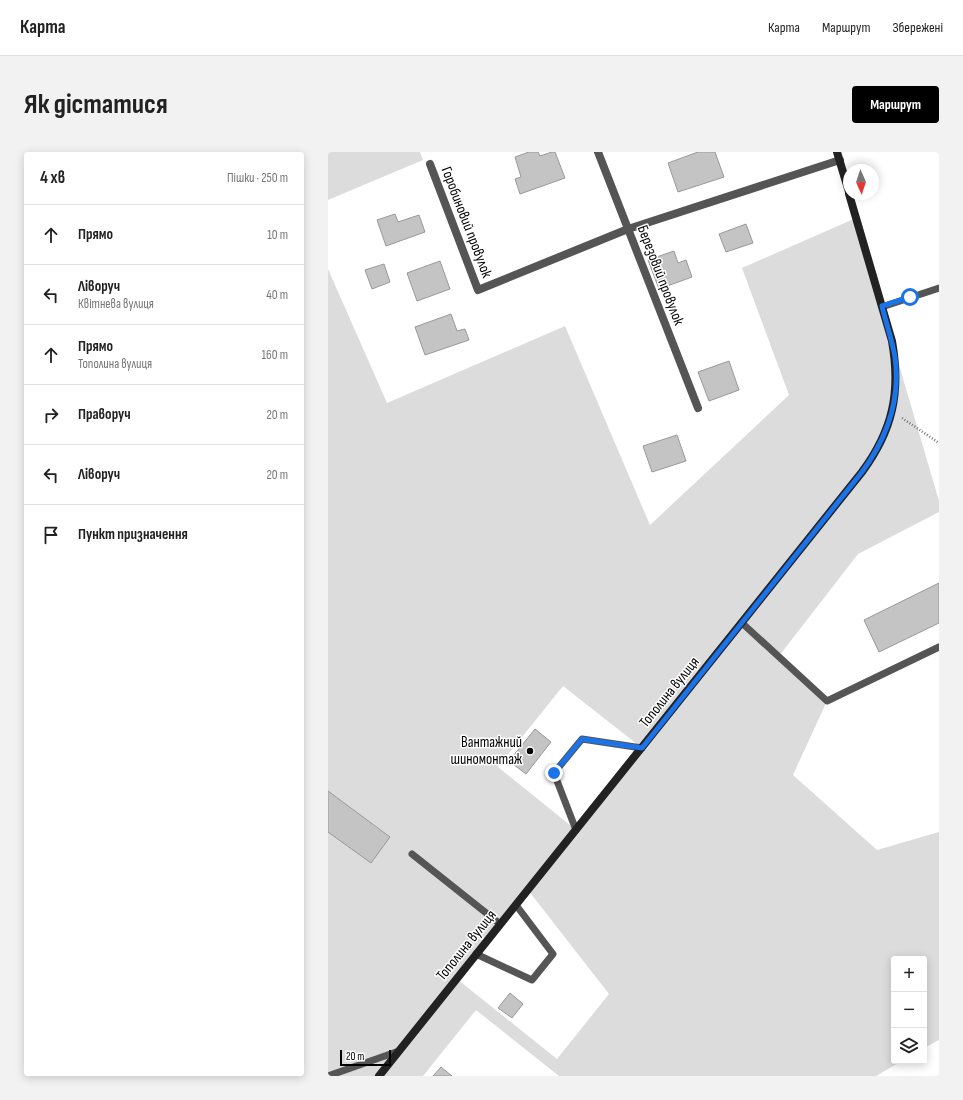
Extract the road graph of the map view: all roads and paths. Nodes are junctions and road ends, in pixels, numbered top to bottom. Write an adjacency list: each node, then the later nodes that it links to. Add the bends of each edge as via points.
1 (598, 152): 6 (street, Березовий провулок)
2 (838, 156): 4 (main road, Тополина вулиця); 6 (street)
3 (430, 164): 6 (street, Горобиновий провулок, via 478,290)
4 (843, 173)
5 (851, 200): 8 (main road, Тополина вулиця)
6 (628, 229): 9 (street, Березовий провулок)
7 (939, 288): 8 (lane)
8 (882, 306): 10 (main road, Тополина вулиця, via 895,358 895,394)
9 (698, 408)
10 (892, 411): 11 (path); 12 (main road, Тополина вулиця, via 881,443 872,458)
11 (939, 443)
12 (742, 623): 13 (lane, via 827,701); 14 (main road, Тополина вулиця)
13 (939, 647)
14 (642, 748): 15 (main road, Тополина вулиця); 15 (lane, via 582,739 554,773)
15 (576, 830): 17 (main road, Тополина вулиця)
16 (412, 854): 18 (lane)
17 (516, 905): 18 (main road, Тополина вулиця); 19 (lane, via 553,954 532,980)
18 (500, 924): 19 (main road, Тополина вулиця)
19 (476, 954): 20 (main road, Тополина вулиця)
20 (400, 1051): 21 (lane); 22 (main road, Тополина вулиця)
21 (328, 1076)
22 (379, 1076)

